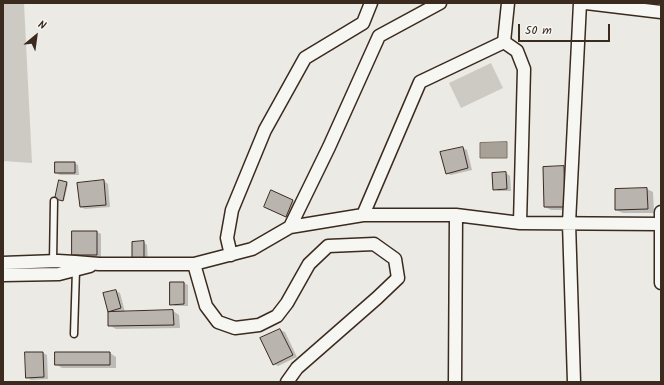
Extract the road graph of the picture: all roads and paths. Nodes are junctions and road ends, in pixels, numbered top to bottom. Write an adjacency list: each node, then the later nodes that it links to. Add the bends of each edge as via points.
1 (371, 3): 7 (street)
2 (440, 3): 8 (street)
3 (508, 3): 9 (street)
4 (580, 3): 15 (street)
5 (586, 3): 6 (street)
6 (661, 12)
7 (363, 23): 8 (street); 18 (street, via 305,58 265,130 232,210 227,238)
8 (379, 36): 17 (street)
9 (504, 42): 12 (street, via 420,82); 14 (street, via 517,51 524,69)
10 (54, 201): 19 (lane)
11 (661, 212): 16 (street)
12 (363, 215): 13 (street); 17 (street)
13 (456, 215): 14 (street); 28 (street)
14 (520, 222): 15 (street)
15 (569, 223): 16 (street); 29 (street)
16 (661, 224): 25 (street)
17 (290, 227): 18 (street, via 252,249)
18 (231, 255): 22 (street)
19 (53, 262): 20 (street); 21 (street)
20 (3, 263)
21 (99, 264): 22 (street); 23 (street)
22 (194, 264): 27 (street, via 206,306 218,322 235,328 259,325 278,316 309,264 328,246 374,244 395,260 398,278 297,368)
23 (76, 270): 24 (street, via 59,274); 26 (lane)
24 (3, 275)
25 (661, 283)
26 (74, 334)
27 (286, 382)
28 (455, 382)
29 (574, 382)

